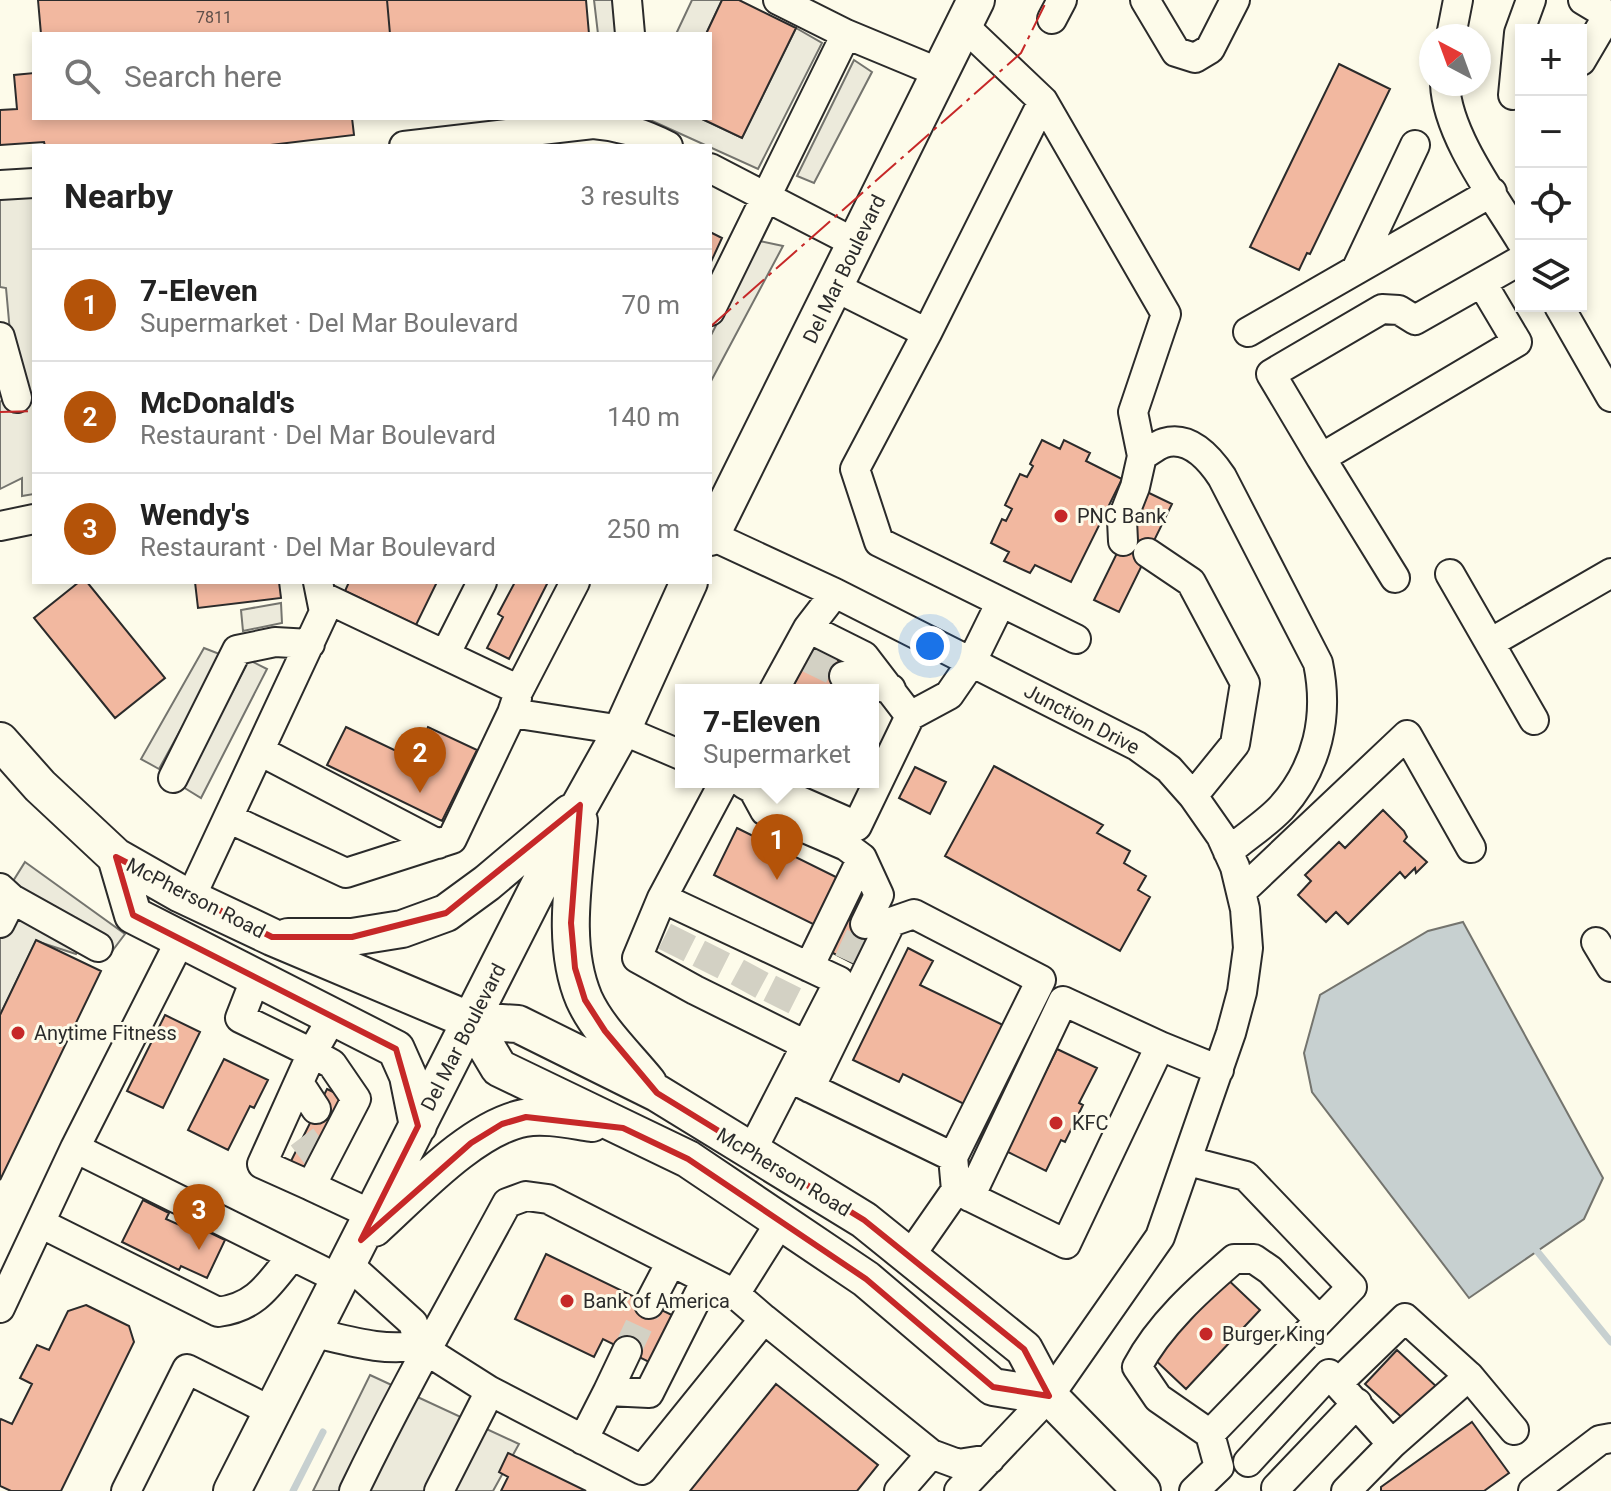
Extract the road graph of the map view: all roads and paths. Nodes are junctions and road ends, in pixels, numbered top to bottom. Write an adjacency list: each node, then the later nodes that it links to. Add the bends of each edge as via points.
1 (627, 0): 11 (street)
2 (778, 0): 12 (street)
3 (1145, 0): 4 (street, via 1176,52 1195,58 1210,49)
4 (1235, 0)
5 (1458, 0): 9 (street)
6 (1531, 0): 10 (street)
7 (1583, 0): 13 (street, via 1608,15)
8 (970, 13): 14 (main road, Del Mar Boulevard); 18 (street)
9 (1453, 24)
10 (1522, 24)
11 (630, 32)
12 (846, 34): 14 (street); 29 (street)
13 (1587, 51)
14 (940, 73): 31 (main road, Del Mar Boulevard)
15 (1515, 74): 16 (street)
16 (1515, 94)
17 (1447, 96): 28 (street, via 1466,147)
18 (1043, 101): 39 (street); 43 (street, via 1166,314 1133,412)
19 (628, 123): 20 (street, via 593,124); 23 (street)
20 (568, 136): 21 (street)
21 (504, 140): 22 (street)
22 (443, 143)
23 (665, 144)
24 (1415, 145): 33 (street)
25 (712, 169): 29 (street)
26 (32, 183): 27 (street)
27 (0, 185)
28 (1492, 192): 30 (street); 33 (street)
29 (766, 197): 31 (street); 36 (street)
30 (1520, 240)
31 (857, 244): 35 (main road, Del Mar Boulevard)
32 (1515, 264): 34 (street)
33 (1356, 270): 38 (street)
34 (1482, 283): 44 (street, via 1517,342); 44 (street, via 1415,320 1399,310 1382,309 1271,374)
35 (835, 287): 39 (street); 47 (main road, Del Mar Boulevard)
36 (712, 307)
37 (1562, 312): 41 (street)
38 (1248, 332)
39 (927, 333): 57 (street, via 855,469 879,542)
40 (0, 337): 42 (street)
41 (1611, 397)
42 (17, 399)
43 (1142, 456): 82 (street, via 1122,520 1136,547 1191,582 1245,683 1235,744); 87 (street, via 1166,442 1188,444 1209,459 1318,663 1322,725 1311,766 1280,808)
44 (1321, 458): 51 (street)
45 (32, 519): 46 (street)
46 (1, 523)
47 (712, 532)
48 (712, 537): 56 (street, Junction Drive)
49 (1611, 573): 59 (street)
50 (1450, 574): 59 (street)
51 (1395, 578)
52 (481, 584): 62 (street)
53 (574, 584): 69 (street)
54 (688, 584): 72 (main road, Del Mar Boulevard)
55 (320, 589): 60 (street, via 324,612); 62 (street)
56 (835, 593): 61 (street); 63 (street, Junction Drive)
57 (1001, 602): 58 (street); 63 (street)
58 (1076, 639)
59 (1490, 643): 71 (street)
60 (310, 644): 74 (street); 77 (street, via 275,642 237,650)
61 (803, 646): 65 (street); 68 (street, via 864,656)
62 (445, 655): 69 (street)
63 (971, 663): 70 (street, via 949,695); 82 (street, Junction Drive, via 1137,746 1169,769)
64 (844, 676): 66 (street)
65 (778, 684)
66 (865, 684)
67 (879, 687): 68 (street)
68 (891, 689): 70 (street)
69 (516, 702): 72 (street); 85 (street, via 452,839)
70 (910, 716): 76 (street)
71 (1534, 720)
72 (622, 730): 75 (street); 83 (main road, Del Mar Boulevard)
73 (1, 745): 88 (main road, McPherson Road)
74 (260, 751): 84 (street); 85 (street)
75 (675, 752)
76 (879, 763)
77 (173, 778)
78 (721, 788): 91 (street)
79 (748, 788): 89 (street, via 765,811)
80 (756, 788): 81 (street, via 784,794 857,826)
81 (870, 788)
82 (1193, 796): 87 (street, Junction Drive)
83 (580, 805): 95 (main road, via 446,913 402,929 352,937); 103 (main road, Del Mar Boulevard); 110 (main road, via 571,923 575,968 585,1000 605,1031)
84 (228, 818): 85 (street, via 346,873); 92 (street)
85 (438, 844)
86 (1471, 848): 90 (street, via 1407,735)
87 (1228, 852): 90 (street, Junction Drive)
88 (116, 857): 92 (main road, McPherson Road); 96 (main road, via 133,915)
89 (862, 858): 94 (street, via 879,895); 100 (street)
90 (1241, 892): 107 (street, Junction Drive, via 1248,948 1242,992)
91 (662, 898): 100 (street, via 688,920); 104 (street, via 637,958 666,964 771,1016)
92 (190, 899): 95 (main road, McPherson Road)
93 (4, 903): 98 (street)
94 (865, 924)
95 (272, 937): 103 (main road, McPherson Road)
96 (181, 939): 101 (main road); 115 (street)
97 (1596, 942): 99 (street)
98 (98, 947)
99 (1611, 967)
100 (799, 970): 104 (street, via 844,971)
101 (256, 977): 102 (main road); 106 (street, via 240,1018)
102 (333, 1016): 106 (street); 113 (main road, via 396,1049 408,1076)
103 (471, 1021): 110 (main road, McPherson Road, via 518,1024); 113 (main road, Del Mar Boulevard); 114 (main road, McPherson Road, via 499,1068)
104 (806, 1045): 109 (street)
105 (1160, 1046): 107 (street); 120 (street, via 1063,1001); 120 (street, via 1066,1244)
106 (312, 1053): 108 (street); 112 (street, via 332,1064 356,1099)
107 (1219, 1070): 119 (street, Junction Drive)
108 (299, 1083): 111 (street); 112 (street)
109 (799, 1083): 116 (street); 117 (street); 117 (street, via 891,922 914,914 1041,980)
110 (657, 1093): 116 (main road, McPherson Road)
111 (285, 1114): 118 (street); 118 (street, via 262,1164)
112 (328, 1125): 118 (street)
113 (418, 1126): 123 (main road, Del Mar Boulevard)
114 (623, 1128): 121 (main road, McPherson Road, via 688,1159); 123 (main road, via 559,1118 526,1117 502,1124 471,1143)
115 (75, 1148): 122 (street); 124 (street)
116 (751, 1152): 125 (main road, McPherson Road, via 864,1220)
117 (953, 1157): 120 (street)
118 (313, 1161): 123 (street)
119 (1188, 1161): 132 (street, via 1246,1176 1352,1287); 140 (street, Junction Drive, via 1160,1237)
120 (963, 1194): 125 (street)
121 (781, 1221): 128 (street); 140 (main road, McPherson Road, via 866,1279 993,1387)
122 (40, 1223): 124 (street, via 218,1312 237,1310 257,1298); 130 (street)
123 (356, 1250): 124 (street); 133 (main road, Del Mar Boulevard); 134 (street, via 413,1323)
124 (292, 1256)
125 (910, 1256): 140 (main road, McPherson Road, via 1024,1349)
126 (671, 1262): 127 (street); 129 (street); 134 (street, via 548,1199 526,1196 507,1203)
127 (706, 1280): 128 (street); 138 (street, via 649,1393)
128 (735, 1294): 131 (street)
129 (649, 1304)
130 (0, 1308)
131 (764, 1319): 147 (street); 151 (street)
132 (1319, 1320): 143 (street); 143 (street, via 1254,1259 1234,1259 1201,1288 1148,1346 1137,1367 1158,1398)
133 (315, 1333): 134 (street, via 389,1348); 141 (main road, Del Mar Boulevard)
134 (424, 1348): 137 (street); 155 (street)
135 (627, 1351): 138 (street)
136 (1469, 1376): 139 (street, via 1405,1318); 142 (street); 146 (street)
137 (490, 1391): 145 (street); 156 (street)
138 (608, 1391): 145 (street)
139 (1348, 1393): 146 (street); 148 (street, via 1329,1374); 152 (street)
140 (1049, 1396): 150 (street, Junction Drive); 159 (main road, McPherson Road)
141 (273, 1412): 153 (street, via 187,1369); 154 (main road, Del Mar Boulevard)
142 (1514, 1430)
143 (1210, 1434): 149 (street)
144 (1611, 1438): 162 (street, via 1600,1440)
145 (583, 1440): 151 (street)
146 (1392, 1444): 161 (street)
147 (931, 1454): 150 (street); 157 (street)
148 (1248, 1462): 149 (street); 152 (street)
149 (1219, 1467): 160 (street)
150 (987, 1473): 158 (street, Junction Drive)
151 (641, 1481)
152 (1277, 1490)
153 (126, 1491)
154 (232, 1491)
155 (354, 1491)
156 (439, 1491)
157 (899, 1491)
158 (959, 1491)
159 (1142, 1491)
160 (1194, 1491)
161 (1346, 1491)
162 (1533, 1491)

